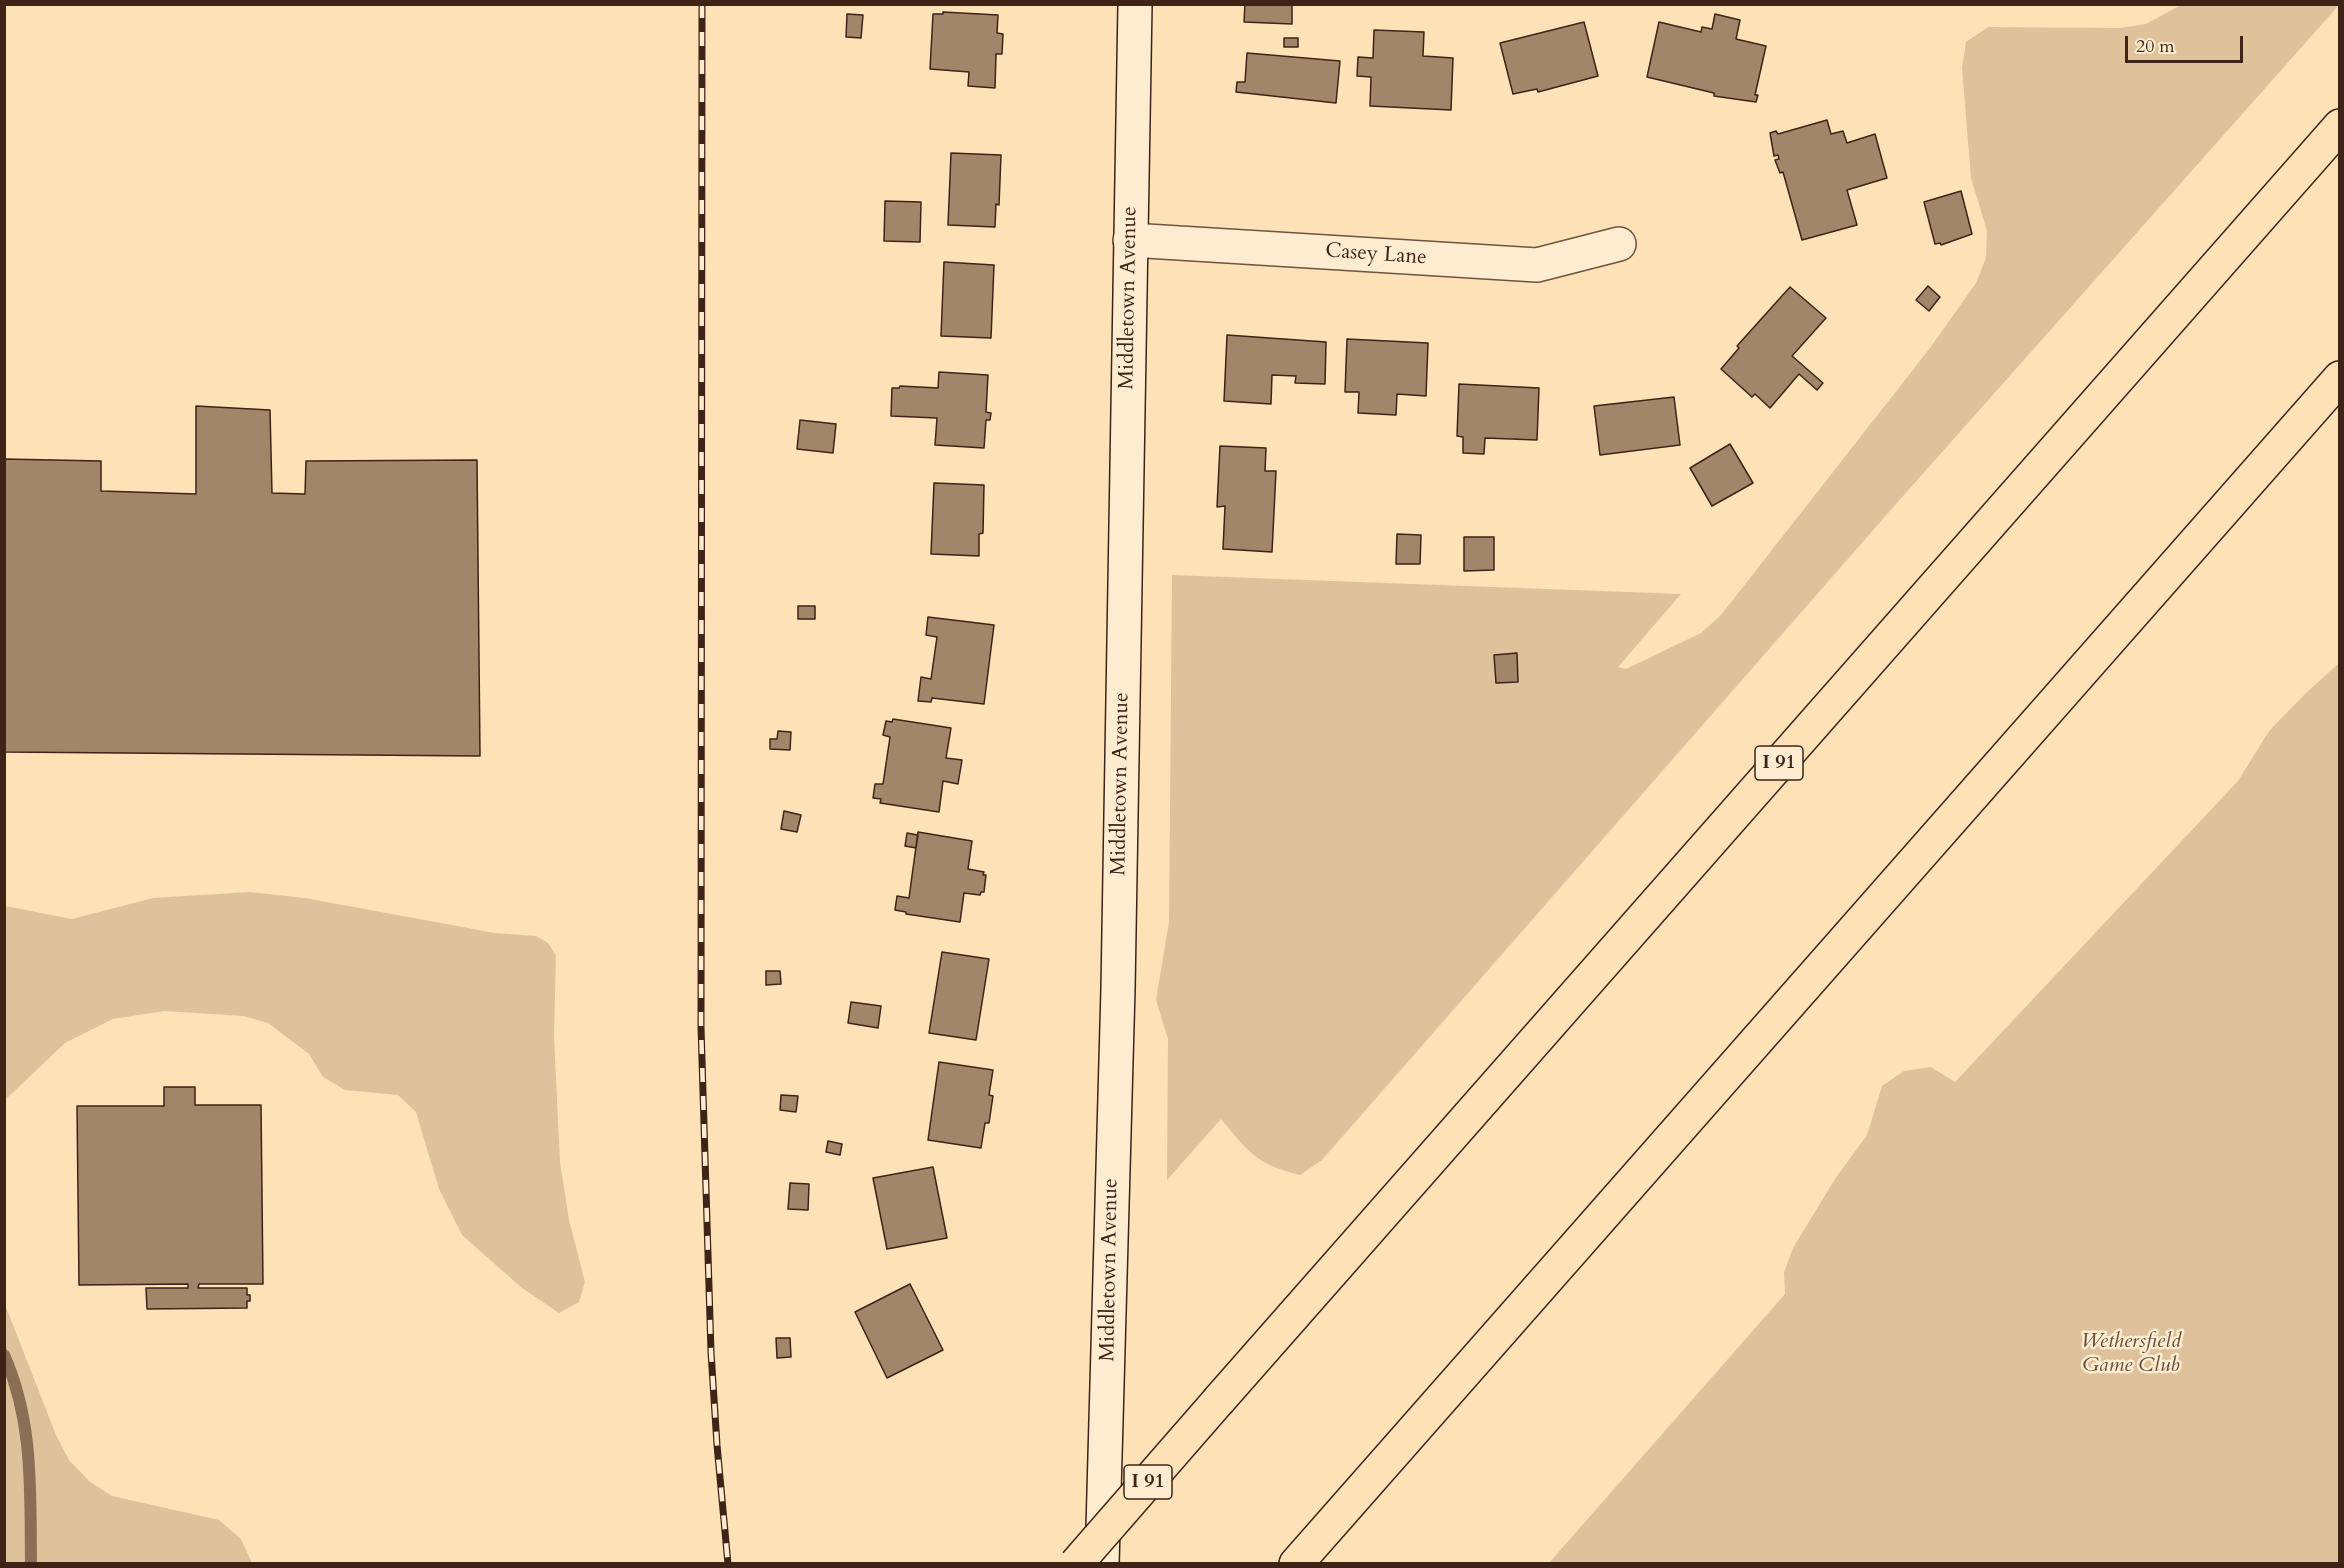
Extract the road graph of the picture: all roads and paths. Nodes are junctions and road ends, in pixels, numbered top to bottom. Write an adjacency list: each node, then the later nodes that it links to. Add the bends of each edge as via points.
1 (1135, 4): 3 (street, Middletown Avenue)
2 (2340, 126): 6 (highway, I 91, bridge)
3 (1130, 240): 4 (street, Casey Lane, via 1537,266); 7 (street, Middletown Avenue, via 1118,988)
4 (1619, 244)
5 (2340, 378): 8 (highway)
6 (1076, 1563)
7 (1102, 1563)
8 (1296, 1563)

